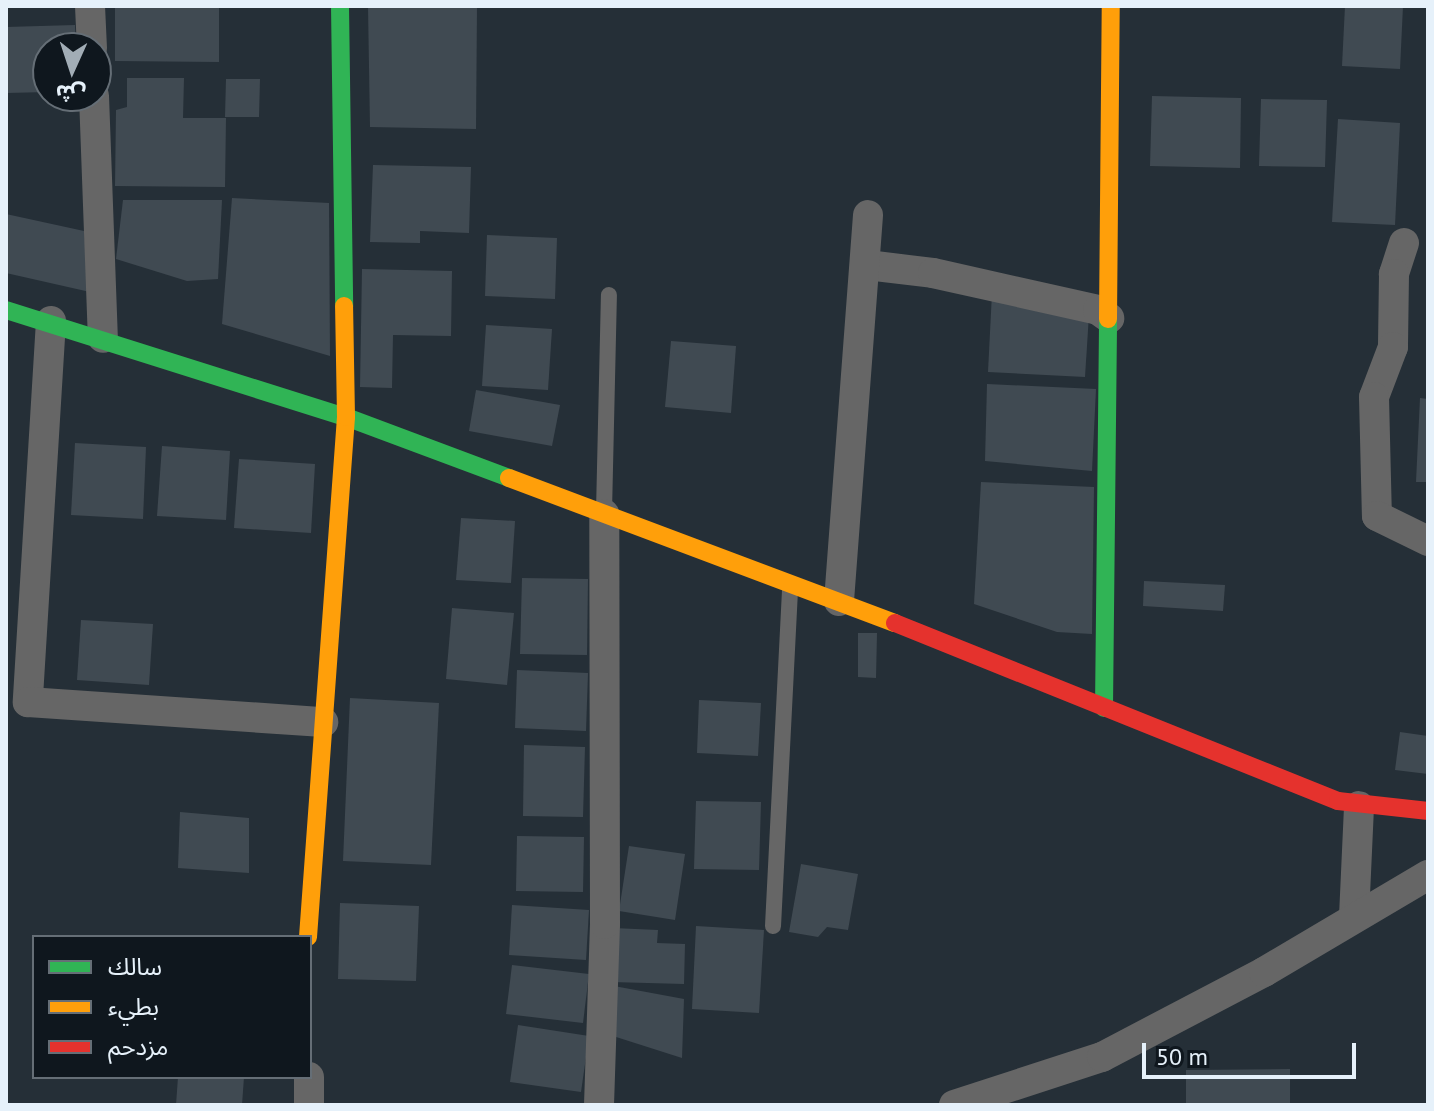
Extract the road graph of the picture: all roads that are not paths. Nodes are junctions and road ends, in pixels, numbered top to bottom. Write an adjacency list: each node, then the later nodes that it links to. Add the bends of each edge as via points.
1 (90, 6): 4 (street)
2 (340, 6): 14 (street)
3 (1111, 6): 11 (street)
4 (91, 32)
5 (95, 112): 13 (street)
6 (868, 215): 8 (street)
7 (1404, 243): 16 (street, via 1394,274 1393,347 1374,397 1377,516)
8 (867, 265): 11 (street, via 933,273 1098,310); 18 (street)
9 (609, 295): 15 (lane)
10 (6, 310): 12 (street)
11 (1109, 318): 19 (street)
12 (51, 321): 13 (street); 20 (street, via 28,702)
13 (103, 338): 14 (street)
14 (346, 417): 15 (street); 20 (street)
15 (604, 514): 17 (street); 29 (street, via 605,924)
16 (1428, 541)
17 (791, 583): 18 (street); 25 (lane)
18 (839, 601): 19 (street)
19 (1104, 708): 21 (street)
20 (323, 722): 26 (street)
21 (1359, 806): 22 (street); 24 (street)
22 (1428, 811)
23 (1428, 875): 24 (street)
24 (1354, 917): 30 (street, via 1264,972 1102,1057)
25 (773, 926)
26 (308, 935)
27 (309, 1079): 28 (street)
28 (309, 1105)
29 (599, 1105)
30 (954, 1105)

